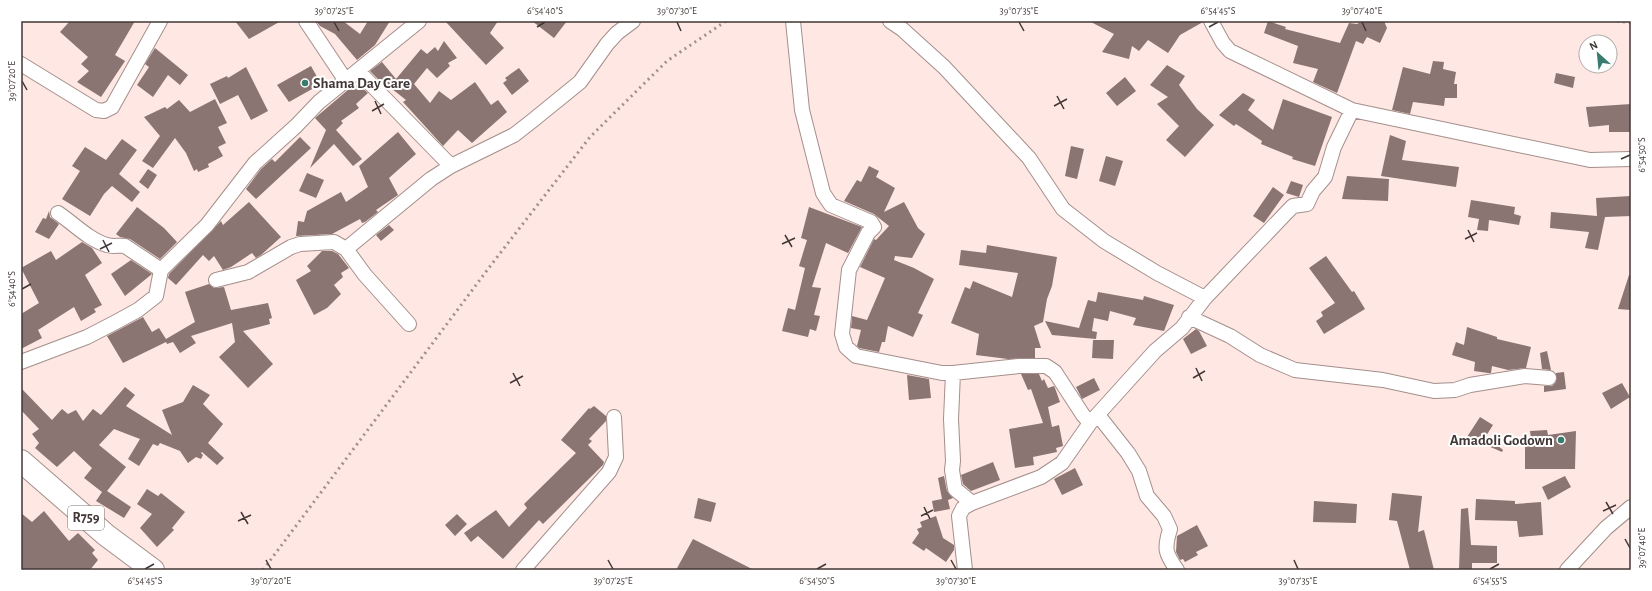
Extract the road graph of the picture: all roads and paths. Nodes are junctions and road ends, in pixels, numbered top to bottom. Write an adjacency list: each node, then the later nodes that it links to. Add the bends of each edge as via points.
1 (160, 21): 8 (street, via 112,107 104,111 96,110)
2 (306, 21): 10 (street)
3 (419, 21): 9 (street)
4 (633, 21): 13 (street, via 606,44 580,82 514,135)
5 (793, 21): 22 (street, via 802,110 823,193 831,205 871,222 874,227 868,233 849,270 842,334 846,347 856,356)
6 (890, 21): 18 (street, via 944,67 1029,158 1063,209 1104,241)
7 (1211, 21): 11 (street, via 1230,51)
8 (21, 64)
9 (358, 71): 10 (street); 13 (street)
10 (346, 81): 16 (street, via 319,102 255,163 206,225)
11 (1352, 110): 12 (street, via 1590,160); 18 (street, via 1334,147 1325,177 1313,191 1307,204 1293,206)
12 (1631, 159)
13 (451, 166): 15 (street, via 431,179)
14 (58, 213): 16 (street, via 107,246 125,246)
15 (346, 248): 17 (street, via 329,242 300,244 248,272); 20 (street, via 365,275)
16 (161, 270): 21 (street, via 156,296 138,310 86,337)
17 (216, 280)
18 (1205, 298): 19 (street)
19 (1189, 317): 23 (street, via 1295,370 1383,380 1434,391 1455,390 1525,376); 25 (street, via 1182,328 1155,351)
20 (409, 324)
21 (21, 362)
22 (953, 374): 25 (street, via 998,367 1046,366 1055,372 1075,403); 27 (street, via 950,419 954,490)
23 (1549, 378)
24 (614, 417): 30 (street, via 616,457 609,472)
25 (1094, 419): 27 (street, via 1062,463 1041,477); 32 (street, via 1128,453 1139,471 1148,496 1164,516 1170,529 1166,554)
26 (21, 461): 29 (main road, R759, via 106,535)
27 (972, 502): 31 (street, via 963,508 959,516)
28 (1631, 507): 33 (street, via 1606,528)
29 (154, 570)
30 (523, 570)
31 (965, 570)
32 (1177, 570)
33 (1567, 570)

